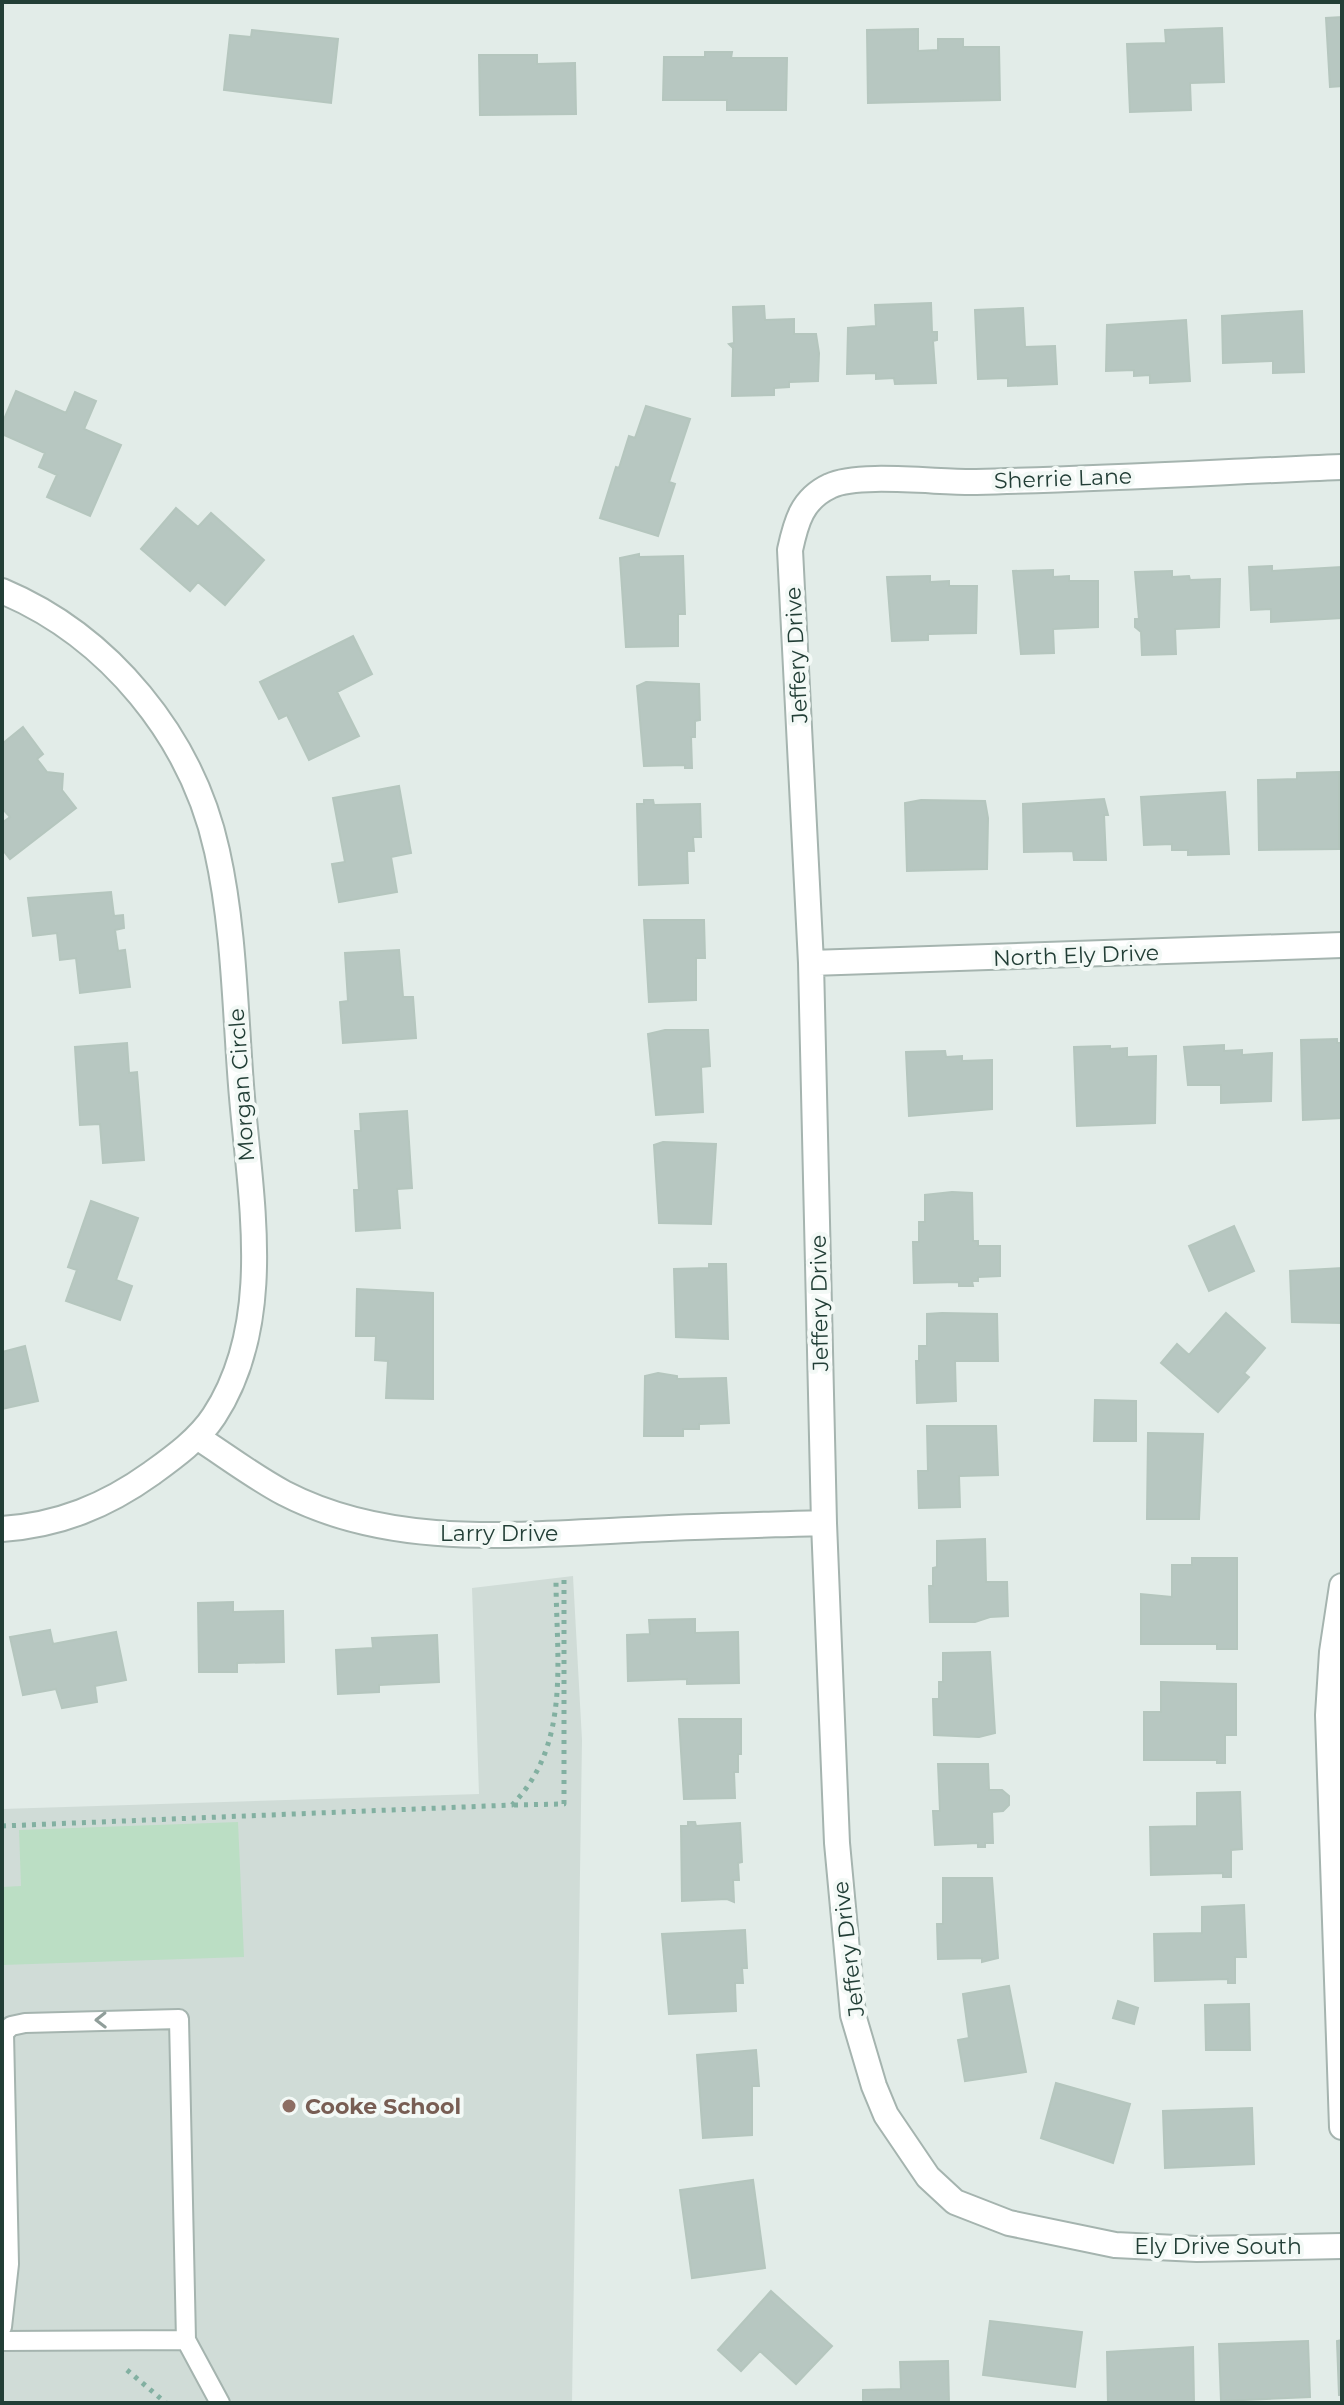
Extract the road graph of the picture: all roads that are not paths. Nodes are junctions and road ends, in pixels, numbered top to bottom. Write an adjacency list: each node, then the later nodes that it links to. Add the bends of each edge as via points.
1 (1342, 467): 2 (street, Sherrie Lane, via 973,482 859,480 831,485)
2 (797, 516): 5 (street, Jeffery Drive, via 790,550)
3 (2, 591): 6 (street, Morgan Circle, via 88,640 122,672 184,764 217,850 227,907 254,1258 249,1322 232,1382)
4 (1342, 945): 5 (street, North Ely Drive)
5 (811, 963): 7 (street, Jeffery Drive)
6 (197, 1437): 7 (street, Larry Drive, via 284,1493 392,1529 510,1535); 8 (street, Morgan Circle, via 124,1493 84,1513 34,1527)
7 (824, 1523): 10 (street, Jeffery Drive, via 847,1966 853,2015)
8 (2, 1529)
9 (1342, 1586): 11 (street, via 1328,1715)
10 (874, 2086): 12 (street, Ely Drive South, via 886,2115 928,2177 955,2202 1009,2223 1115,2245)
11 (1342, 2127)
12 (1342, 2246)
13 (2, 2327): 14 (lane, one-way to 13, via 179,2019 25,2023 4,2033 9,2264)
14 (186, 2340): 15 (lane); 16 (lane)
15 (2, 2341)
16 (220, 2403)

